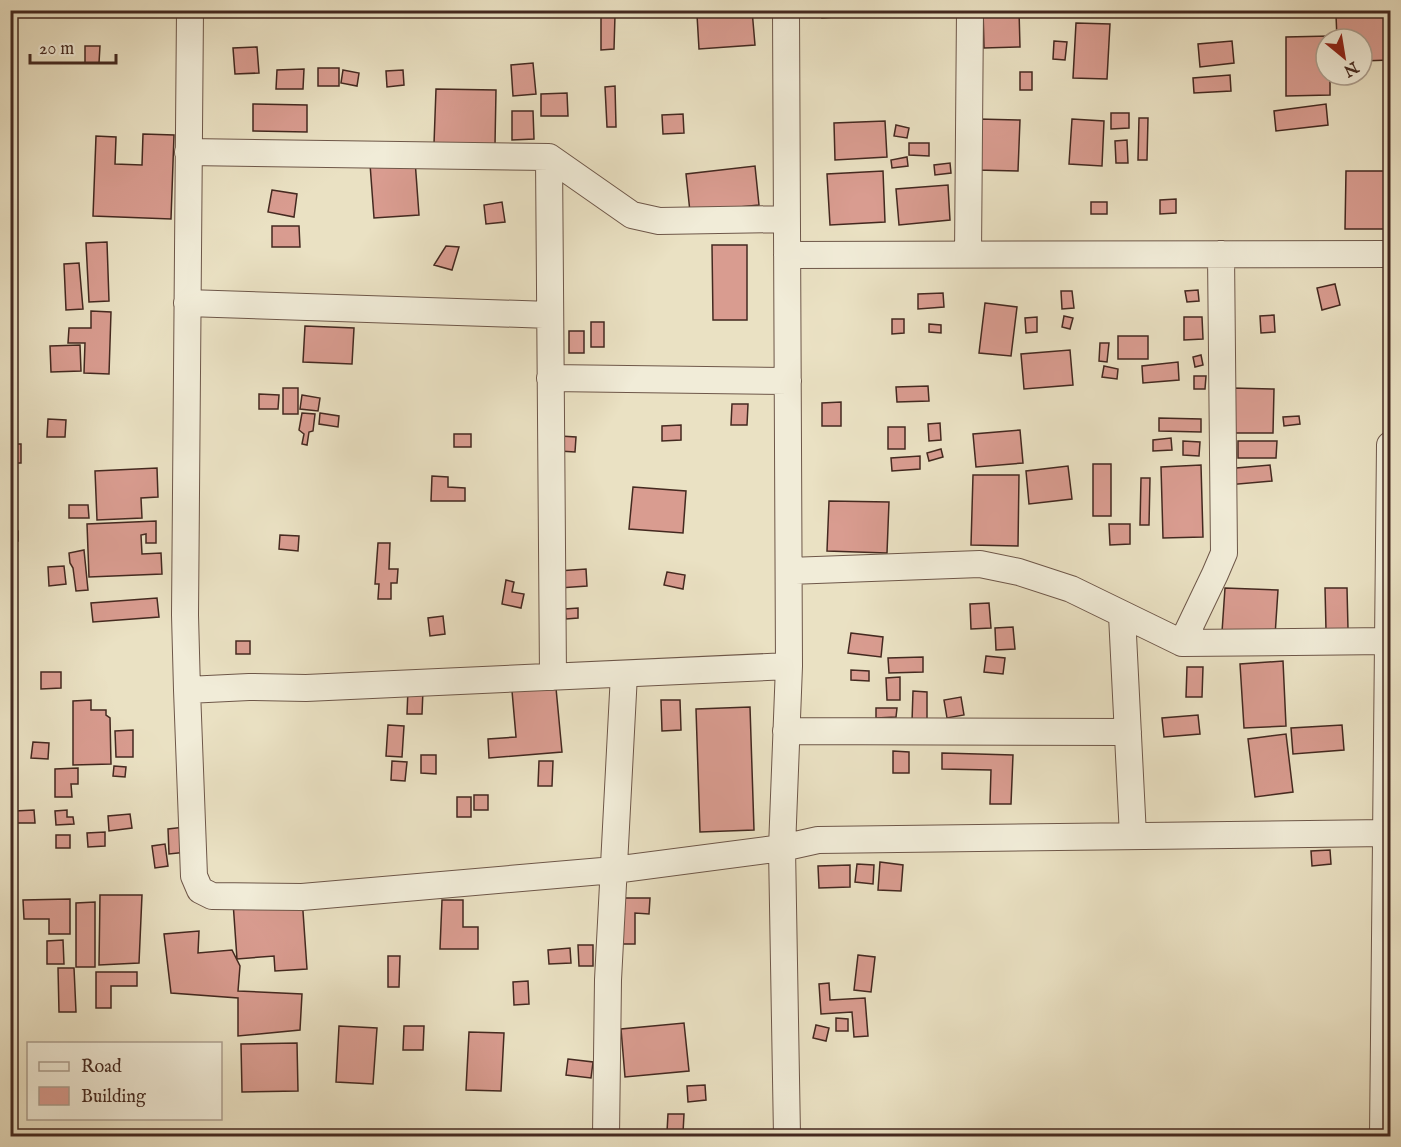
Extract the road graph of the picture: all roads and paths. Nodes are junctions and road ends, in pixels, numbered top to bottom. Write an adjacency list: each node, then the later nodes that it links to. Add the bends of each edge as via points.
1 (190, 10): 4 (street)
2 (786, 10): 6 (street)
3 (970, 10): 7 (street)
4 (188, 152): 5 (street); 11 (street)
5 (549, 157): 6 (street, via 632,215 659,221); 12 (street)
6 (787, 219): 10 (street)
7 (968, 254): 8 (street); 10 (street)
8 (1221, 254): 9 (street); 19 (street, via 1224,553)
9 (1390, 254)
10 (787, 255): 14 (street)
11 (187, 303): 12 (street); 23 (street)
12 (550, 315): 13 (street)
13 (550, 378): 14 (street); 22 (street)
14 (788, 381): 16 (street)
15 (1390, 446): 18 (street)
16 (789, 571): 17 (street, via 980,564 1071,589); 20 (street)
17 (1122, 615): 19 (street); 26 (street)
18 (1388, 641): 19 (street); 24 (street)
19 (1182, 643)
20 (789, 666): 21 (street); 25 (street)
21 (624, 674): 22 (street); 30 (street)
22 (553, 677): 23 (street)
23 (187, 690): 30 (street, via 194,876 200,890 212,896 302,897)
24 (1389, 721): 27 (street)
25 (786, 731): 26 (street); 29 (street)
26 (1128, 732): 28 (street)
27 (1386, 833): 28 (street); 31 (street)
28 (1133, 836): 29 (street, via 818,840)
29 (782, 848): 30 (street); 33 (street)
30 (614, 870): 32 (street)
31 (1388, 880): 34 (street)
32 (606, 1137)
33 (787, 1137)
34 (1383, 1137)

